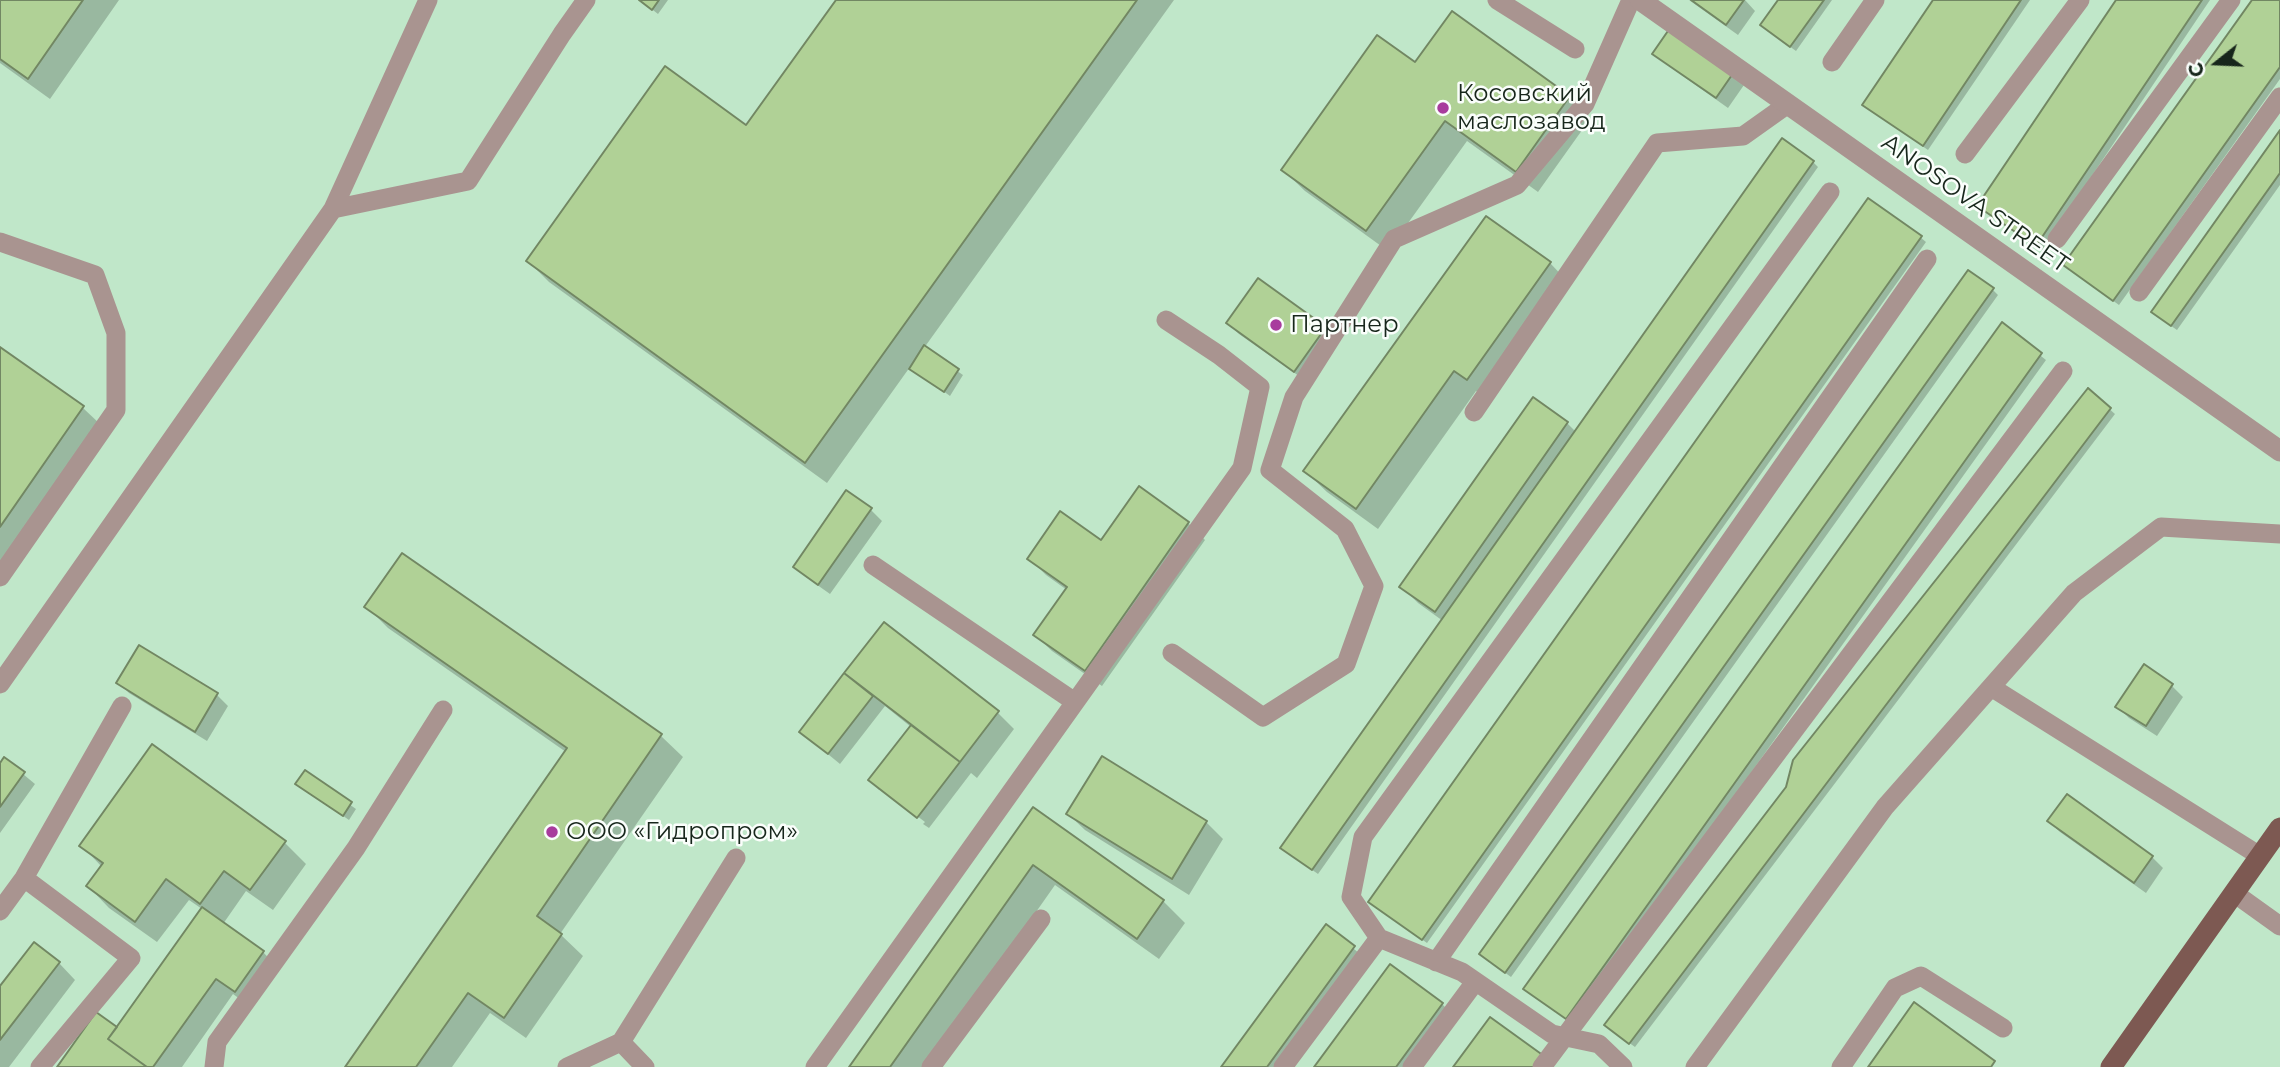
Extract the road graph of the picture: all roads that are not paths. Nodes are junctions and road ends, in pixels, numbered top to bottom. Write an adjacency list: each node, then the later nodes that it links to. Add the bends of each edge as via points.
1 (428, 0): 15 (lane)
2 (586, 0): 15 (lane, via 468,181)
3 (1497, 0): 9 (lane)
4 (1631, 0): 27 (lane, via 1585,104 1517,185 1394,239 1294,397 1270,470 1345,529 1374,586 1346,664 1263,717)
5 (1640, 0): 12 (street, ANOSOVA STREET)
6 (1875, 0): 10 (lane)
7 (2080, 0): 13 (lane)
8 (2231, 0): 16 (lane)
9 (1575, 49)
10 (1832, 62)
11 (2280, 97): 19 (lane)
12 (1788, 104): 22 (lane, via 1743,136 1657,143); 23 (street, ANOSOVA STREET)
13 (1965, 154)
14 (1830, 192): 41 (lane, via 1363,837 1351,897)
15 (334, 209): 28 (lane)
16 (2057, 240)
17 (0, 242): 26 (lane, via 95,275 116,333 116,410)
18 (1927, 259): 42 (lane)
19 (2138, 292)
20 (1166, 320): 30 (lane, via 1260,387 1242,468)
21 (2063, 371): 45 (lane)
22 (1474, 412)
23 (2280, 451)
24 (2280, 534): 29 (lane, via 2161,527 2074,593)
25 (873, 565): 30 (lane)
26 (0, 577)
27 (1172, 653)
28 (0, 684)
29 (1991, 687): 34 (lane); 57 (lane, via 1885,807)
30 (1075, 702): 51 (lane)
31 (122, 706): 36 (lane)
32 (443, 710): 48 (lane, via 356,848 217,1042)
33 (2280, 828): 34 (main road)
34 (2260, 856): 37 (main road)
35 (736, 858): 46 (lane)
36 (24, 878): 38 (lane); 47 (lane, via 131,958)
37 (2234, 893): 40 (lane); 59 (main road)
38 (0, 911)
39 (1041, 919): 52 (lane)
40 (2280, 926)
41 (1379, 938): 42 (lane); 53 (lane)
42 (1436, 962): 43 (lane)
43 (1475, 982): 45 (lane, via 1552,1034); 54 (lane)
44 (2003, 1028): 58 (lane, via 1922,976 1895,988)
45 (1564, 1036): 55 (lane); 56 (lane, via 1599,1044)
46 (621, 1042): 49 (lane); 50 (lane)
47 (40, 1067)
48 (214, 1067)
49 (567, 1067)
50 (645, 1067)
51 (815, 1067)
52 (931, 1067)
53 (1283, 1067)
54 (1412, 1067)
55 (1542, 1067)
56 (1623, 1067)
57 (1695, 1067)
58 (1841, 1067)
59 (2111, 1067)

